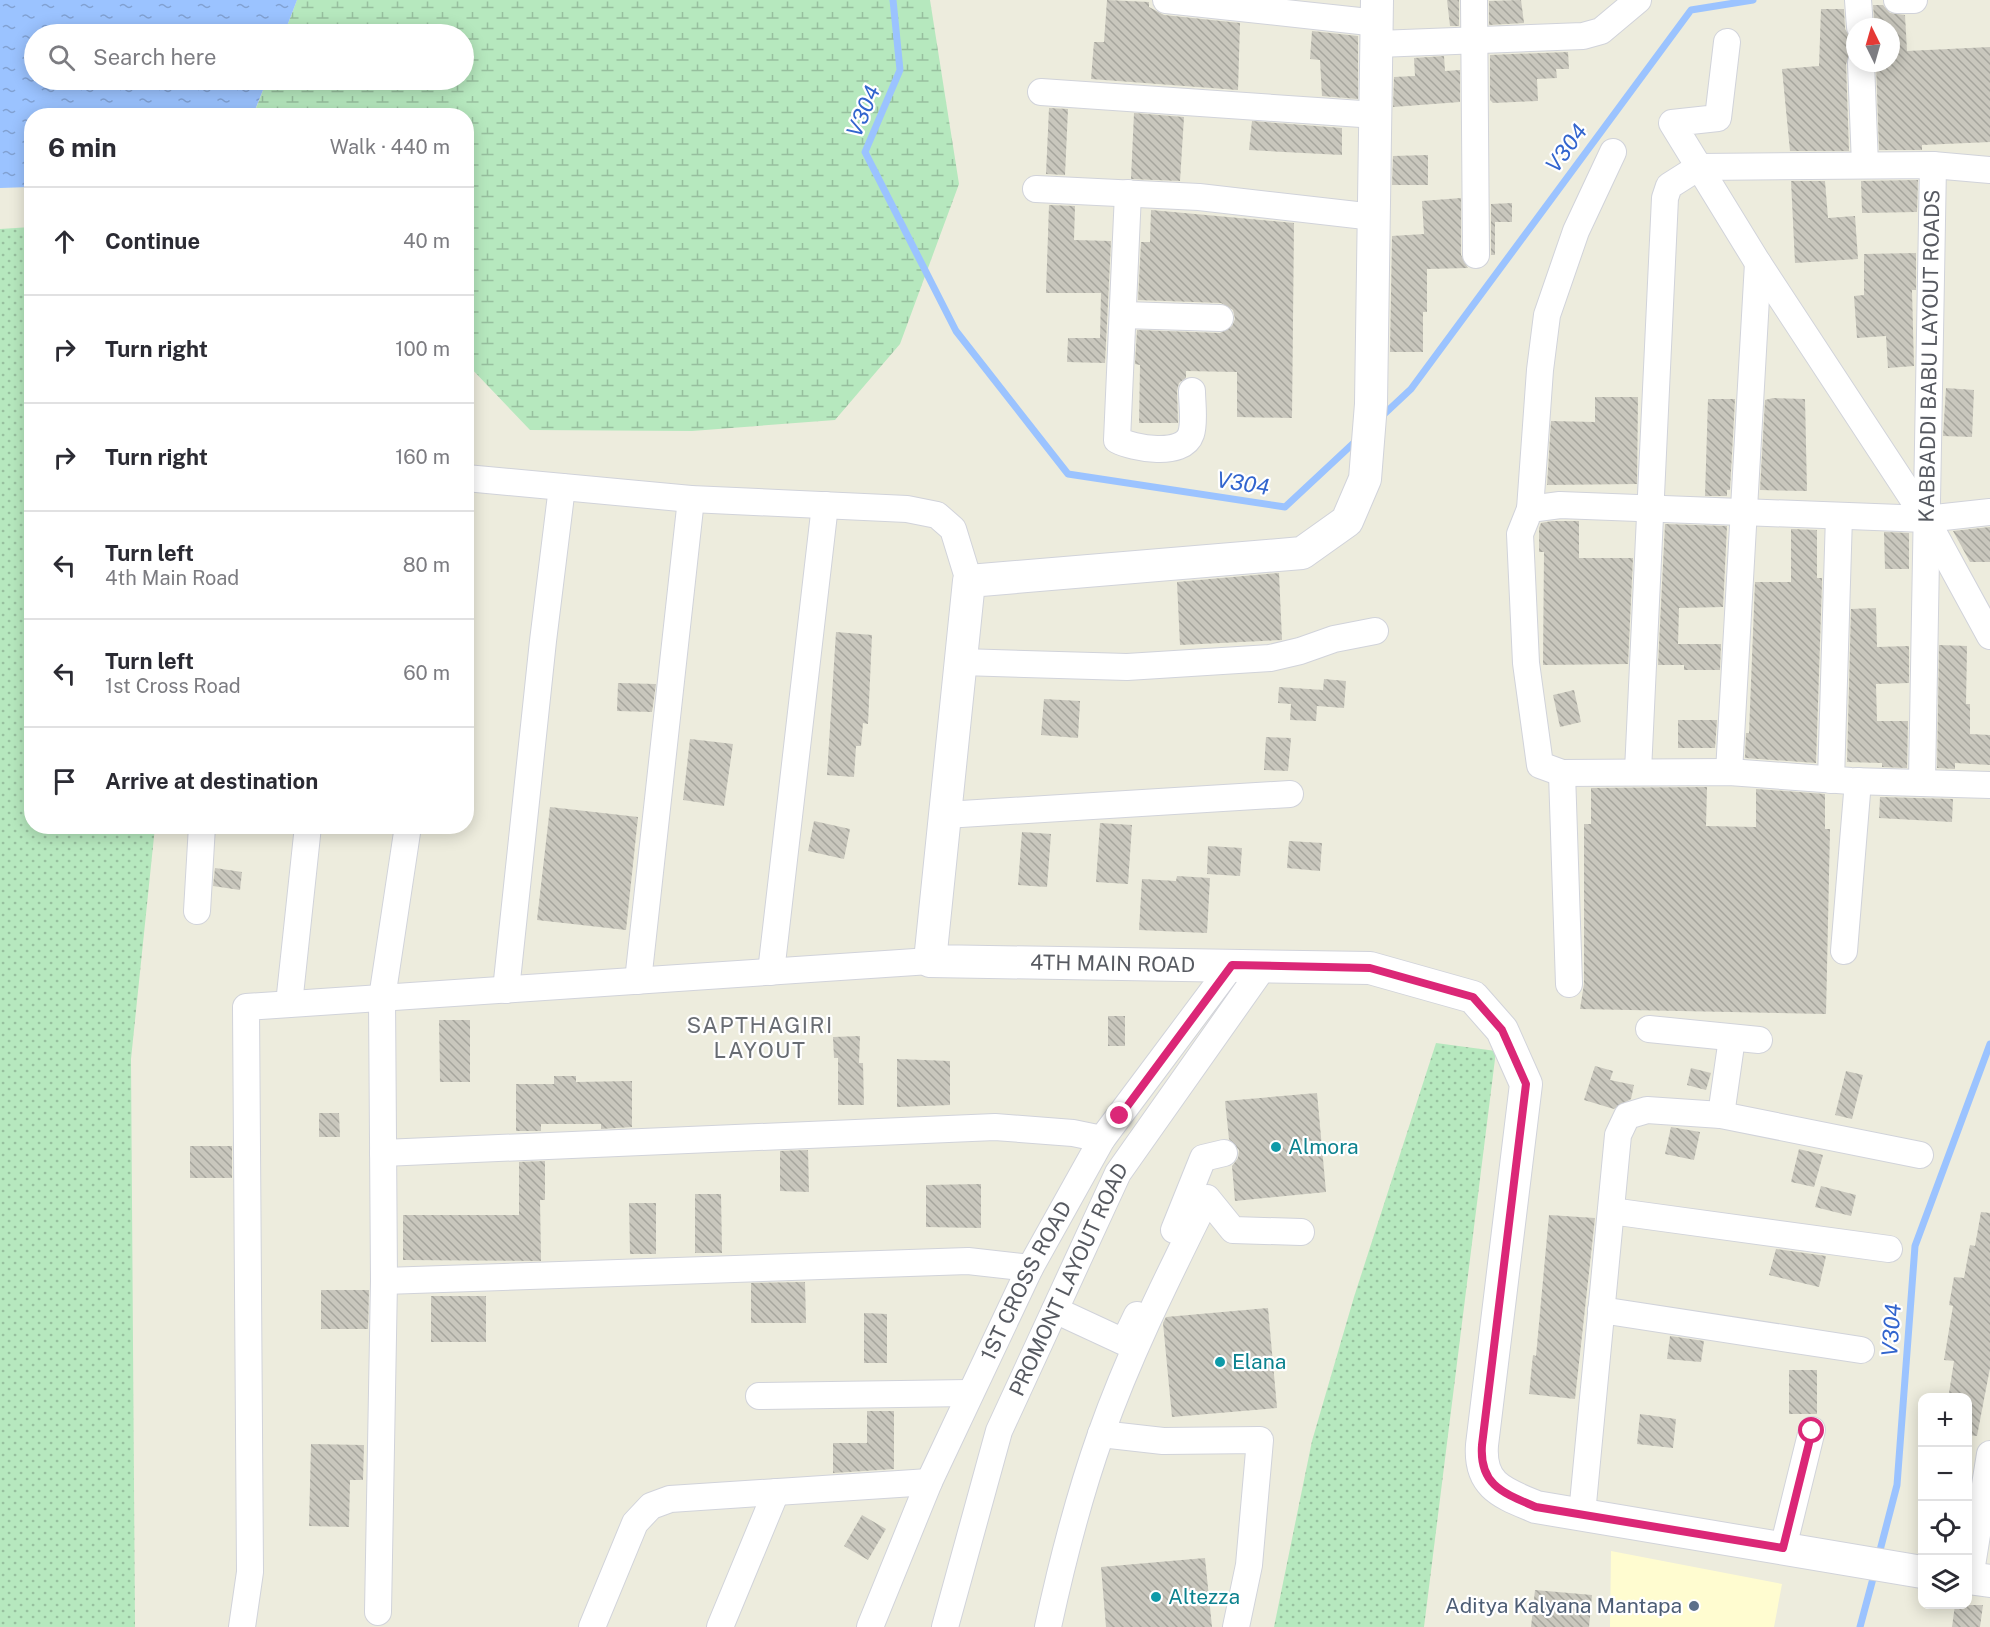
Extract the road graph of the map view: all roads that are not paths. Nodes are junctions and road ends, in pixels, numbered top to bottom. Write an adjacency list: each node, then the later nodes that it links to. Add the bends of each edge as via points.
1 (1474, 0): 9 (street)
2 (1638, 0): 9 (street, via 1601,31 1583,36)
3 (1858, 0): 7 (street)
4 (1898, 0): 5 (street)
5 (1914, 0)
6 (1183, 1): 8 (street)
7 (1859, 18)
8 (1378, 22): 9 (street); 13 (street)
9 (1473, 41): 22 (street)
10 (1727, 42): 17 (street, via 1718,118 1672,123)
11 (1861, 72): 15 (street)
12 (1041, 92): 13 (street)
13 (1376, 115): 21 (street)
14 (1613, 152): 31 (street, via 1576,231 1547,315)
15 (1865, 165): 16 (street, KABBADDI BABU LAYOUT ROADS); 17 (street, KABBADDI BABU LAYOUT ROADS)
16 (1932, 165): 18 (street, KABBADDI BABU LAYOUT ROADS); 36 (street, KABBADDI BABU LAYOUT ROADS)
17 (1699, 166): 23 (street); 32 (street, via 1669,186 1665,198)
18 (1990, 170)
19 (1036, 189): 20 (street)
20 (1128, 193): 21 (street); 24 (street)
21 (1374, 217): 37 (street, via 1371,404 1365,479 1347,521 1302,553)
22 (1476, 255)
23 (1758, 263): 33 (street); 36 (street)
24 (1123, 315): 25 (street); 26 (street, via 1117,440 1132,448 1176,448 1185,443 1191,434)
25 (1220, 318)
26 (1192, 391)
27 (474, 479): 28 (street)
28 (562, 487): 29 (street); 61 (street)
29 (691, 499): 30 (street); 59 (street)
30 (825, 506): 37 (street, via 907,509 937,515 953,529); 58 (street)
31 (1530, 509): 32 (street, via 1560,505); 43 (street, via 1520,534 1526,663 1540,765)
32 (1649, 509): 33 (street); 41 (street)
33 (1742, 512): 35 (street); 42 (street)
34 (1990, 512): 36 (street, KABBADDI BABU LAYOUT ROADS)
35 (1839, 516): 36 (street); 44 (street)
36 (1926, 519): 39 (street); 46 (street)
37 (969, 581): 40 (street)
38 (1375, 631): 40 (street, via 1270,658 1127,667)
39 (1990, 636)
40 (961, 662): 49 (street)
41 (1638, 771): 42 (street); 43 (street)
42 (1729, 771): 44 (street)
43 (1562, 773): 60 (street)
44 (1831, 780): 45 (street)
45 (1858, 781): 46 (street); 54 (street)
46 (1922, 782): 47 (street)
47 (1990, 785)
48 (1290, 794): 49 (street)
49 (945, 815): 55 (street)
50 (202, 834): 53 (street)
51 (307, 834): 63 (street)
52 (407, 834): 62 (street)
53 (197, 910)
54 (1844, 951)
55 (930, 962): 56 (street, 4TH MAIN ROAD); 58 (street)
56 (1232, 965): 57 (street, 4TH MAIN ROAD); 68 (street, 1ST CROSS ROAD)
57 (1264, 966): 77 (street, PROMONT LAYOUT ROAD, via 1118,1173); 87 (street, 4TH MAIN ROAD, via 1370,968 1473,997 1502,1030 1526,1084 1481,1462 1486,1477 1509,1496 1536,1507)
58 (771, 972): 59 (street)
59 (638, 981): 61 (street)
60 (1569, 984)
61 (506, 990): 62 (street)
62 (382, 998): 63 (street); 69 (street)
63 (289, 1004): 92 (street, via 246,1007 250,1572)
64 (1649, 1029): 65 (street)
65 (1732, 1038): 66 (street); 67 (street)
66 (1759, 1040)
67 (1721, 1115): 71 (street); 72 (street, via 1647,1110 1627,1116 1618,1135)
68 (1102, 1139): 69 (street, via 995,1127); 75 (street, 1ST CROSS ROAD)
69 (383, 1154): 76 (street)
70 (1224, 1154): 77 (street, via 1203,1158 1154,1280 1124,1342)
71 (1920, 1155)
72 (1611, 1211): 74 (street); 78 (street)
73 (1301, 1232): 83 (street, via 1233,1230 1207,1197 1144,1327)
74 (1889, 1249)
75 (1030, 1268): 76 (street, via 968,1261); 80 (street, 1ST CROSS ROAD)
76 (384, 1281): 91 (street)
77 (1055, 1310): 96 (street, PROMONT LAYOUT ROAD, via 999,1431)
78 (1601, 1310): 79 (street); 87 (street)
79 (1861, 1350)
80 (969, 1393): 81 (street); 85 (street, 1ST CROSS ROAD)
81 (759, 1396)
82 (1812, 1431): 88 (street)
83 (1101, 1434): 97 (street, via 1069,1539); 98 (street, via 1163,1442 1260,1440 1249,1564)
84 (1990, 1454): 90 (street)
85 (929, 1482): 86 (street); 95 (street, 1ST CROSS ROAD)
86 (777, 1492): 93 (street, via 670,1499 651,1506 635,1523); 94 (street)
87 (1582, 1514): 88 (street)
88 (1783, 1548): 89 (street)
89 (1914, 1570)
90 (1976, 1579)
91 (378, 1612)
92 (242, 1627)
93 (592, 1627)
94 (720, 1627)
95 (870, 1627)
96 (945, 1627)
97 (1048, 1627)
98 (1236, 1627)

